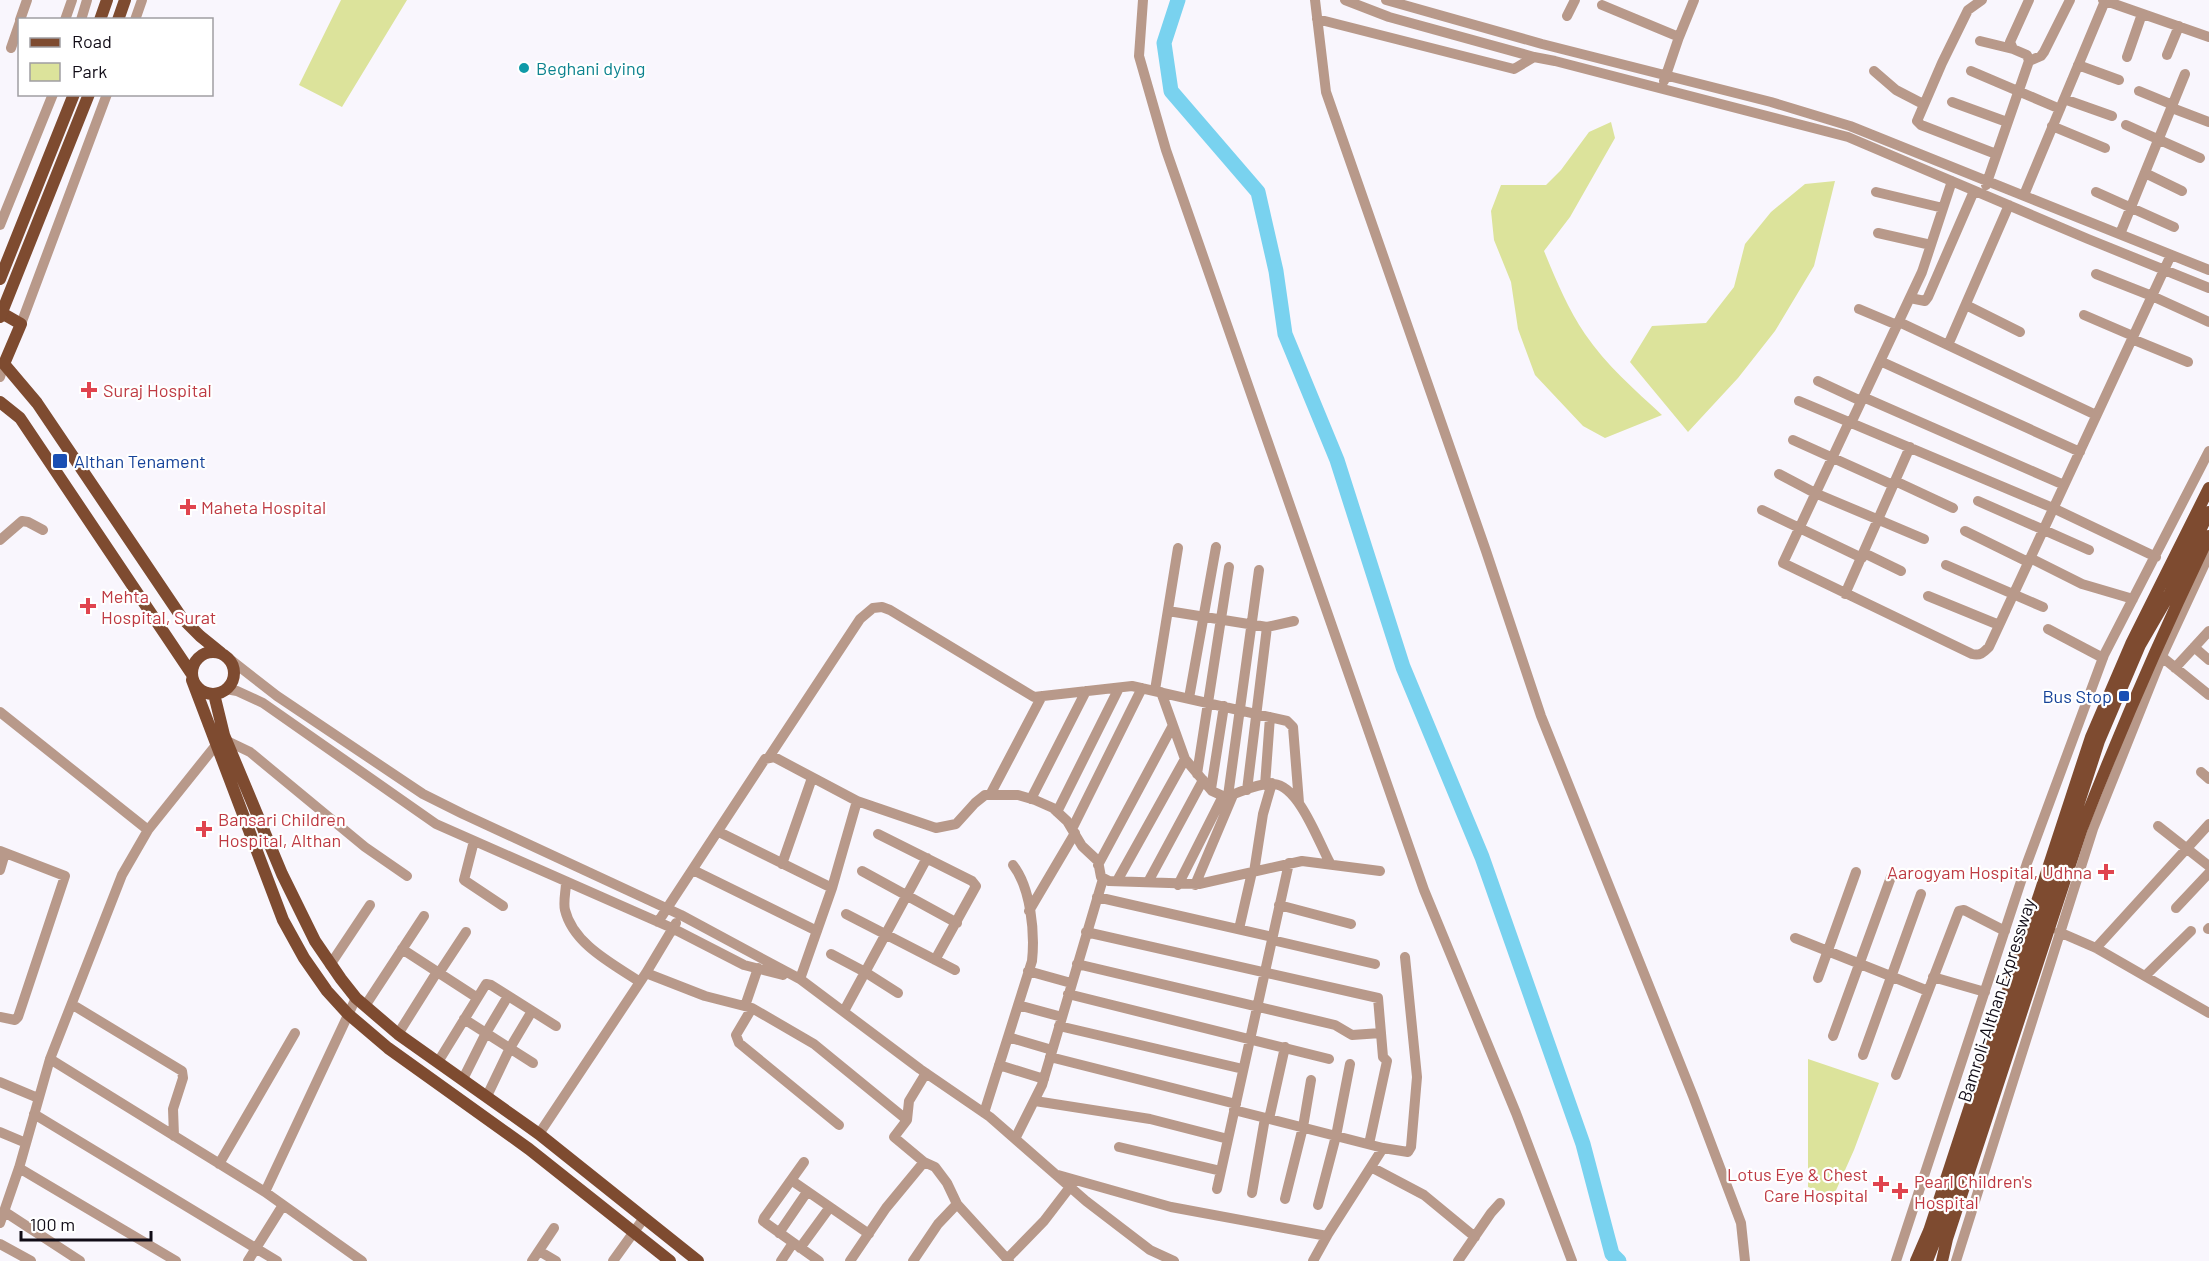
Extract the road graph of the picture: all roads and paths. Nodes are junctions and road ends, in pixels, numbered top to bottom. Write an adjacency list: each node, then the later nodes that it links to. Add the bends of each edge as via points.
1 (27, 0): 20 (street)
2 (70, 0): 16 (street); 21 (street)
3 (107, 0): 23 (main road)
4 (125, 0): 24 (main road)
5 (142, 0): 25 (street)
6 (1143, 0): 393 (street, via 1139,56 1166,150 1424,890)
7 (1315, 0): 26 (street)
8 (1345, 0): 36 (street, via 1389,17)
9 (1386, 0): 42 (street)
10 (1575, 0): 19 (street)
11 (1693, 0): 29 (street)
12 (2029, 0): 33 (street, via 2010,42)
13 (2070, 0): 37 (street, via 2044,52)
14 (1976, 1): 52 (street)
15 (2104, 1): 18 (street); 38 (street)
16 (86, 3): 22 (street)
17 (1602, 4): 29 (street)
18 (2142, 14): 28 (street); 35 (street)
19 (1567, 16)
20 (21, 18)
21 (66, 18)
22 (82, 18)
23 (101, 18)
24 (119, 18)
25 (136, 18)
26 (1317, 19): 36 (street, via 1514,69); 394 (street, via 1326,93 1541,716 1740,1223)
27 (18, 27): 32 (street)
28 (2179, 27): 30 (street); 34 (street)
29 (1679, 37): 42 (street)
30 (2209, 37)
31 (1980, 41): 33 (street)
32 (11, 48)
33 (2013, 49): 37 (street)
34 (2167, 55)
35 (2127, 57)
36 (1537, 58): 44 (street)
37 (2030, 61): 45 (street)
38 (2078, 65): 43 (street); 53 (street)
39 (1971, 70): 45 (street)
40 (1874, 71): 52 (street, via 1896,90)
41 (2186, 74): 54 (street)
42 (1666, 76): 44 (street); 60 (street, via 1771,102)
43 (2119, 80)
44 (1662, 89): 60 (street)
45 (2018, 90): 53 (street); 56 (street)
46 (2139, 91): 54 (street)
47 (51, 96): 76 (street)
48 (73, 96): 85 (main road)
49 (88, 96): 93 (main road, bridge)
50 (106, 96): 96 (street)
51 (1952, 102): 56 (street)
52 (1923, 104): 63 (street, via 1917,118 1921,125)
53 (2062, 104): 55 (street); 59 (street)
54 (2172, 107): 57 (street); 61 (street)
55 (2112, 116)
56 (2007, 122): 63 (street)
57 (2209, 122)
58 (2126, 125): 61 (street)
59 (2052, 126): 62 (street); 72 (street)
60 (1844, 130): 66 (street); 67 (street)
61 (2159, 139): 64 (street); 65 (street)
62 (2105, 148)
63 (1996, 154): 66 (street)
64 (2200, 158)
65 (2145, 173): 68 (street); 74 (street)
66 (1987, 180): 70 (street); 72 (street)
67 (1952, 181): 70 (street); 75 (street)
68 (2182, 191)
69 (1876, 192): 75 (street)
70 (1978, 192): 73 (street); 88 (street, via 1927,299)
71 (2096, 192): 74 (street)
72 (2024, 195): 79 (street)
73 (2009, 205): 82 (street); 89 (street)
74 (2130, 207): 77 (street); 79 (street)
75 (1943, 208): 80 (street)
76 (0, 225)
77 (2174, 226)
78 (1878, 233): 80 (street)
79 (2120, 234): 81 (street)
80 (1931, 245): 88 (street)
81 (2171, 255): 82 (street); 83 (street)
82 (2164, 270): 86 (street); 87 (street)
83 (2209, 270)
84 (2096, 274): 87 (street)
85 (0, 279)
86 (2209, 288)
87 (2152, 296): 94 (street); 98 (street)
88 (1910, 298): 95 (street)
89 (1966, 305): 97 (street); 99 (street)
90 (1859, 309): 95 (street)
91 (0, 312): 96 (main road)
92 (2084, 315): 98 (street)
93 (0, 317)
94 (2209, 322)
95 (1898, 323): 99 (street); 100 (street)
96 (21, 324): 102 (main road)
97 (2020, 332)
98 (2133, 337): 101 (street); 108 (street)
99 (1948, 345): 108 (street)
100 (1880, 361): 105 (street); 113 (street)
101 (2188, 362)
102 (4, 364): 103 (street); 161 (main road, via 37,403 182,618)
103 (0, 377)
104 (1818, 381): 105 (street)
105 (1862, 399): 109 (street); 117 (street)
106 (1799, 401): 109 (street)
107 (0, 402): 166 (main road, via 20,418)
108 (2096, 415): 113 (street)
109 (1850, 422): 111 (street); 114 (street)
110 (1793, 440): 114 (street)
111 (1910, 447): 116 (street); 122 (street)
112 (2209, 451): 138 (street)
113 (2080, 452): 117 (street)
114 (1832, 457): 116 (street); 119 (street)
115 (1779, 474): 119 (street)
116 (1894, 483): 121 (street); 125 (street)
117 (2064, 485): 122 (street)
118 (2209, 488): 396 (main road, via 2131,644 2091,736)
119 (1815, 493): 125 (street); 126 (street)
120 (1978, 501): 127 (street)
121 (1953, 508)
122 (2054, 508): 127 (street); 138 (street)
123 (1762, 510): 126 (street)
124 (2209, 512): 149 (main road)
125 (1878, 520): 131 (street); 137 (street)
126 (1800, 528): 137 (street); 145 (street, via 1783,563)
127 (2044, 529): 135 (street); 139 (street)
128 (43, 530): 132 (street, via 22,521)
129 (1965, 531): 139 (street)
130 (2209, 536): 149 (main road)
131 (1924, 539)
132 (0, 540)
133 (1215, 547): 152 (street)
134 (1178, 548): 151 (street)
135 (2089, 550)
136 (2209, 555): 142 (street)
137 (1863, 556): 144 (street); 145 (street)
138 (2156, 557): 148 (street)
139 (2029, 560): 146 (street); 148 (street, via 2082,584)
140 (1946, 565): 146 (street)
141 (1229, 567): 153 (street)
142 (2206, 569): 149 (street)
143 (1259, 570): 155 (street)
144 (1901, 571)
145 (1845, 594): 156 (street, via 1978,655 1989,647)
146 (2013, 594): 150 (street); 156 (street)
147 (1928, 596): 156 (street)
148 (2133, 599): 163 (street)
149 (2176, 602): 162 (street); 362 (main road, Bamroli-Althan Expressway, via 2150,648 2084,791); 399 (main road, via 2082,828)
150 (2043, 607)
151 (1168, 611): 152 (street); 171 (street)
152 (1202, 616): 153 (street); 175 (street)
153 (1221, 620): 155 (street); 176 (street)
154 (1294, 621): 157 (street)
155 (1251, 624): 157 (street); 178 (street)
156 (1999, 626)
157 (1267, 627): 180 (street)
158 (2048, 629): 163 (street)
159 (2209, 631): 160 (street)
160 (2194, 647): 164 (street); 165 (street)
161 (224, 655): 166 (main road, via 214,651 200,655); 169 (main road, via 234,670); 235 (street, via 277,696 423,794)
162 (2162, 657): 165 (street); 251 (street, via 2093,829)
163 (2103, 658): 247 (street)
164 (2209, 660)
165 (2175, 668): 173 (street)
166 (192, 677): 172 (main road, via 201,691); 183 (main road)
167 (1119, 688): 168 (street); 170 (street); 196 (street)
168 (1143, 688): 171 (street); 200 (street)
169 (226, 689): 172 (main road); 203 (street, via 263,703 436,824)
170 (1086, 691): 174 (street); 193 (street)
171 (1158, 691): 175 (street); 182 (street)
172 (214, 694): 183 (main road)
173 (2209, 695)
174 (1042, 696): 184 (street, via 1034,697 890,610 873,608 860,619); 191 (street)
175 (1189, 698): 176 (street)
176 (1207, 702): 177 (street); 186 (street)
177 (1224, 706): 178 (street); 189 (street)
178 (1239, 710): 180 (street); 192 (street)
179 (0, 712): 199 (street)
180 (1256, 714): 181 (street); 190 (street)
181 (1270, 717): 188 (street); 195 (street, via 1292,724)
182 (1172, 727): 185 (street); 211 (street)
183 (222, 740): 199 (street); 220 (street, via 250,752 364,847); 264 (main road, via 299,911); 291 (main road, via 283,920 319,980)
184 (770, 757): 187 (street); 201 (street, via 765,759)
185 (1185, 759): 186 (street); 223 (street)
186 (1200, 777): 189 (street); 225 (street)
187 (812, 778): 194 (street); 209 (street)
188 (1268, 784): 190 (street); 195 (street, via 1284,788); 217 (street)
189 (1211, 789): 192 (street)
190 (1247, 790): 192 (street)
191 (990, 795): 193 (street); 194 (street, via 975,803 956,824 942,828)
192 (1228, 796): 226 (street); 227 (street)
193 (1031, 799): 196 (street)
194 (858, 801): 228 (street)
195 (1299, 803): 208 (street)
196 (1057, 812): 200 (street)
197 (2209, 824): 204 (street)
198 (2158, 826): 204 (street)
199 (148, 831): 284 (street, via 122,875)
200 (1073, 831): 211 (street); 237 (street)
201 (719, 832): 209 (street); 214 (street)
202 (878, 834): 206 (street)
203 (474, 841): 224 (street); 234 (street, via 464,880)
204 (2188, 848): 212 (street); 255 (street)
205 (3, 852): 213 (street); 292 (street, via 65,876 18,1017)
206 (927, 858): 230 (street); 242 (street, via 976,886)
207 (1288, 863): 208 (street); 217 (street); 233 (street)
208 (1330, 863): 215 (street)
209 (782, 864): 228 (street)
210 (1013, 865): 237 (street, via 1020,875)
211 (1098, 865): 222 (street)
212 (2209, 866)
213 (0, 870)
214 (693, 870): 235 (street); 246 (street)
215 (1380, 870)
216 (862, 871): 230 (street)
217 (1253, 872): 227 (street); 245 (street)
218 (1856, 872): 257 (street)
219 (2209, 873): 236 (street)
220 (407, 876)
221 (1891, 878): 261 (street)
222 (1103, 879): 223 (street); 231 (street)
223 (1117, 881): 225 (street)
224 (566, 882): 241 (street); 274 (street, via 566,912 582,940 593,951)
225 (1148, 882): 226 (street)
226 (1178, 885): 227 (street)
227 (1195, 885)
228 (832, 888): 246 (street)
229 (1921, 894): 271 (street)
230 (907, 895): 242 (street); 252 (street)
231 (1097, 897): 245 (street); 250 (street)
232 (370, 905): 264 (street)
233 (1279, 905): 243 (street); 253 (street)
234 (503, 906)
235 (667, 909): 239 (street); 241 (street)
236 (2176, 909)
237 (1029, 911): 267 (street, via 1033,946)
238 (846, 914): 252 (street)
239 (681, 915): 244 (street); 276 (street)
240 (424, 916): 256 (street)
241 (658, 922): 244 (street)
242 (957, 923): 260 (street)
243 (1351, 924)
244 (672, 928): 265 (street, via 744,965); 274 (street)
245 (1239, 929): 253 (street)
246 (817, 931): 276 (street)
247 (2005, 931): 272 (street, via 1959,911); 279 (street)
248 (2191, 931): 273 (street)
249 (466, 932): 268 (street)
250 (1086, 932): 262 (street); 270 (street)
251 (2059, 932): 255 (street); 400 (street)
252 (886, 933): 260 (street); 269 (street)
253 (1272, 938): 263 (street); 270 (street)
254 (1796, 939): 257 (street)
255 (2096, 948): 273 (street)
256 (402, 949): 268 (street); 283 (street)
257 (1828, 952): 261 (street); 275 (street)
258 (831, 954): 269 (street)
259 (1405, 957): 339 (street, via 1417,1077 1411,1147 1408,1152)
260 (935, 960): 266 (street)
261 (1860, 963): 271 (street); 300 (street)
262 (1077, 964): 277 (street); 286 (street)
263 (1375, 964)
264 (330, 965): 283 (main road)
265 (758, 968): 276 (street); 287 (street)
266 (955, 970)
267 (1028, 971): 277 (street); 285 (street)
268 (438, 972): 282 (street); 299 (street)
269 (865, 972): 280 (street); 289 (street)
270 (1265, 972): 286 (street); 297 (street, via 1378,998)
271 (1892, 976): 278 (street); 306 (street)
272 (1933, 976): 278 (street); 279 (street)
273 (2145, 976): 290 (street)
274 (643, 977): 287 (street); 331 (street)
275 (1818, 978)
276 (800, 979): 289 (street)
277 (1070, 989): 294 (street); 302 (street)
278 (1928, 991): 315 (street)
279 (1985, 992): 395 (street)
280 (898, 993)
281 (508, 996): 282 (street, via 489,984); 288 (street); 296 (street)
282 (476, 997): 293 (street)
283 (361, 1002): 291 (street); 299 (main road)
284 (73, 1005): 307 (street); 332 (street, via 182,1071 173,1109)
285 (1018, 1005): 294 (street); 301 (street)
286 (1257, 1006): 297 (street, via 1335,1025 1352,1035); 302 (street)
287 (748, 1007): 327 (street, via 814,1044); 328 (street, via 736,1035 739,1043)
288 (532, 1011): 295 (street); 304 (street)
289 (844, 1011): 314 (street)
290 (2209, 1013)
291 (348, 1014): 351 (street); 365 (main road)
292 (0, 1017)
293 (464, 1019): 296 (street); 309 (street)
294 (1060, 1022): 305 (street); 313 (street)
295 (556, 1026)
296 (486, 1033): 304 (street); 316 (street)
297 (1381, 1033): 337 (street, via 1383,1057 1387,1061)
298 (295, 1034): 342 (street)
299 (398, 1034): 309 (main road)
300 (1833, 1036)
301 (1008, 1037): 305 (street); 312 (street)
302 (1250, 1038): 303 (street); 313 (street)
303 (1285, 1047): 308 (street); 326 (street)
304 (510, 1048): 310 (street); 320 (street)
305 (1051, 1053): 317 (street); 323 (street)
306 (1863, 1055)
307 (50, 1059): 321 (street); 332 (street)
308 (1329, 1059)
309 (438, 1062): 316 (main road)
310 (533, 1063)
311 (1350, 1064): 333 (street)
312 (999, 1065): 317 (street); 324 (street)
313 (1243, 1069): 323 (street)
314 (926, 1073): 324 (street); 327 (street, via 909,1101)
315 (1896, 1075)
316 (463, 1079): 320 (main road)
317 (1044, 1079): 322 (street)
318 (1311, 1080): 329 (street)
319 (0, 1082): 321 (street)
320 (487, 1096): 331 (main road)
321 (38, 1098): 325 (street)
322 (1035, 1101): 334 (street); 335 (street, via 1150,1119)
323 (1235, 1107): 326 (street); 335 (street)
324 (984, 1113): 334 (street)
325 (34, 1114): 336 (street); 372 (street)
326 (1267, 1119): 329 (street); 353 (street)
327 (907, 1120): 341 (street, via 894,1137)
328 (839, 1125)
329 (1303, 1127): 333 (street); 354 (street)
330 (0, 1132): 336 (street)
331 (539, 1134): 361 (main road)
332 (174, 1136): 342 (street)
333 (1336, 1136): 337 (street); 358 (street)
334 (1015, 1139): 346 (street)
335 (1228, 1139): 345 (street)
336 (26, 1143): 344 (street)
337 (1369, 1144): 339 (street)
338 (1119, 1147): 345 (street)
339 (1383, 1148): 343 (street)
340 (804, 1162): 347 (street)
341 (924, 1162): 356 (street, via 935,1167); 367 (street)
342 (219, 1164): 351 (street)
343 (1371, 1167): 368 (street); 369 (street, via 1424,1195)
344 (19, 1168): 350 (street); 377 (street)
345 (1221, 1172): 349 (street)
346 (1055, 1174): 348 (street); 368 (street, via 1171,1207)
347 (790, 1180): 352 (street); 366 (street, via 764,1218)
348 (1070, 1187): 374 (street); 390 (street, via 1150,1250)
349 (1217, 1189)
350 (5, 1191): 360 (street)
351 (265, 1192): 357 (street)
352 (807, 1192): 359 (street); 366 (street)
353 (1252, 1193)
354 (1285, 1199)
355 (1500, 1203): 369 (street)
356 (957, 1204): 374 (street); 389 (street)
357 (283, 1205): 372 (street); 380 (street)
358 (1318, 1205)
359 (830, 1207): 367 (street); 371 (street)
360 (5, 1212): 363 (street); 376 (street)
361 (644, 1218): 365 (street); 385 (main road)
362 (1943, 1220): 397 (main road); 398 (main road)
363 (0, 1223)
364 (555, 1228): 373 (street)
365 (634, 1232): 383 (street); 384 (main road)
366 (779, 1233): 371 (street)
367 (869, 1234): 388 (street)
368 (1327, 1236): 391 (street)
369 (1475, 1237): 392 (street)
370 (0, 1244): 375 (street)
371 (797, 1246): 386 (street); 387 (street)
372 (256, 1248): 378 (street); 379 (street)
373 (539, 1251): 381 (street); 382 (street)
374 (1008, 1260)
375 (31, 1261)
376 (80, 1261)
377 (176, 1261)
378 (248, 1261)
379 (277, 1261)
380 (362, 1261)
381 (532, 1261)
382 (556, 1261)
383 (613, 1261)
384 (670, 1261)
385 (698, 1261)
386 (781, 1261)
387 (819, 1261)
388 (850, 1261)
389 (913, 1261)
390 (1174, 1261)
391 (1313, 1261)
392 (1458, 1261)
393 (1572, 1261)
394 (1745, 1261)
395 (1896, 1261)
396 (1916, 1261)
397 (1927, 1261)
398 (1933, 1261)
399 (1942, 1261)
400 (1956, 1261)

